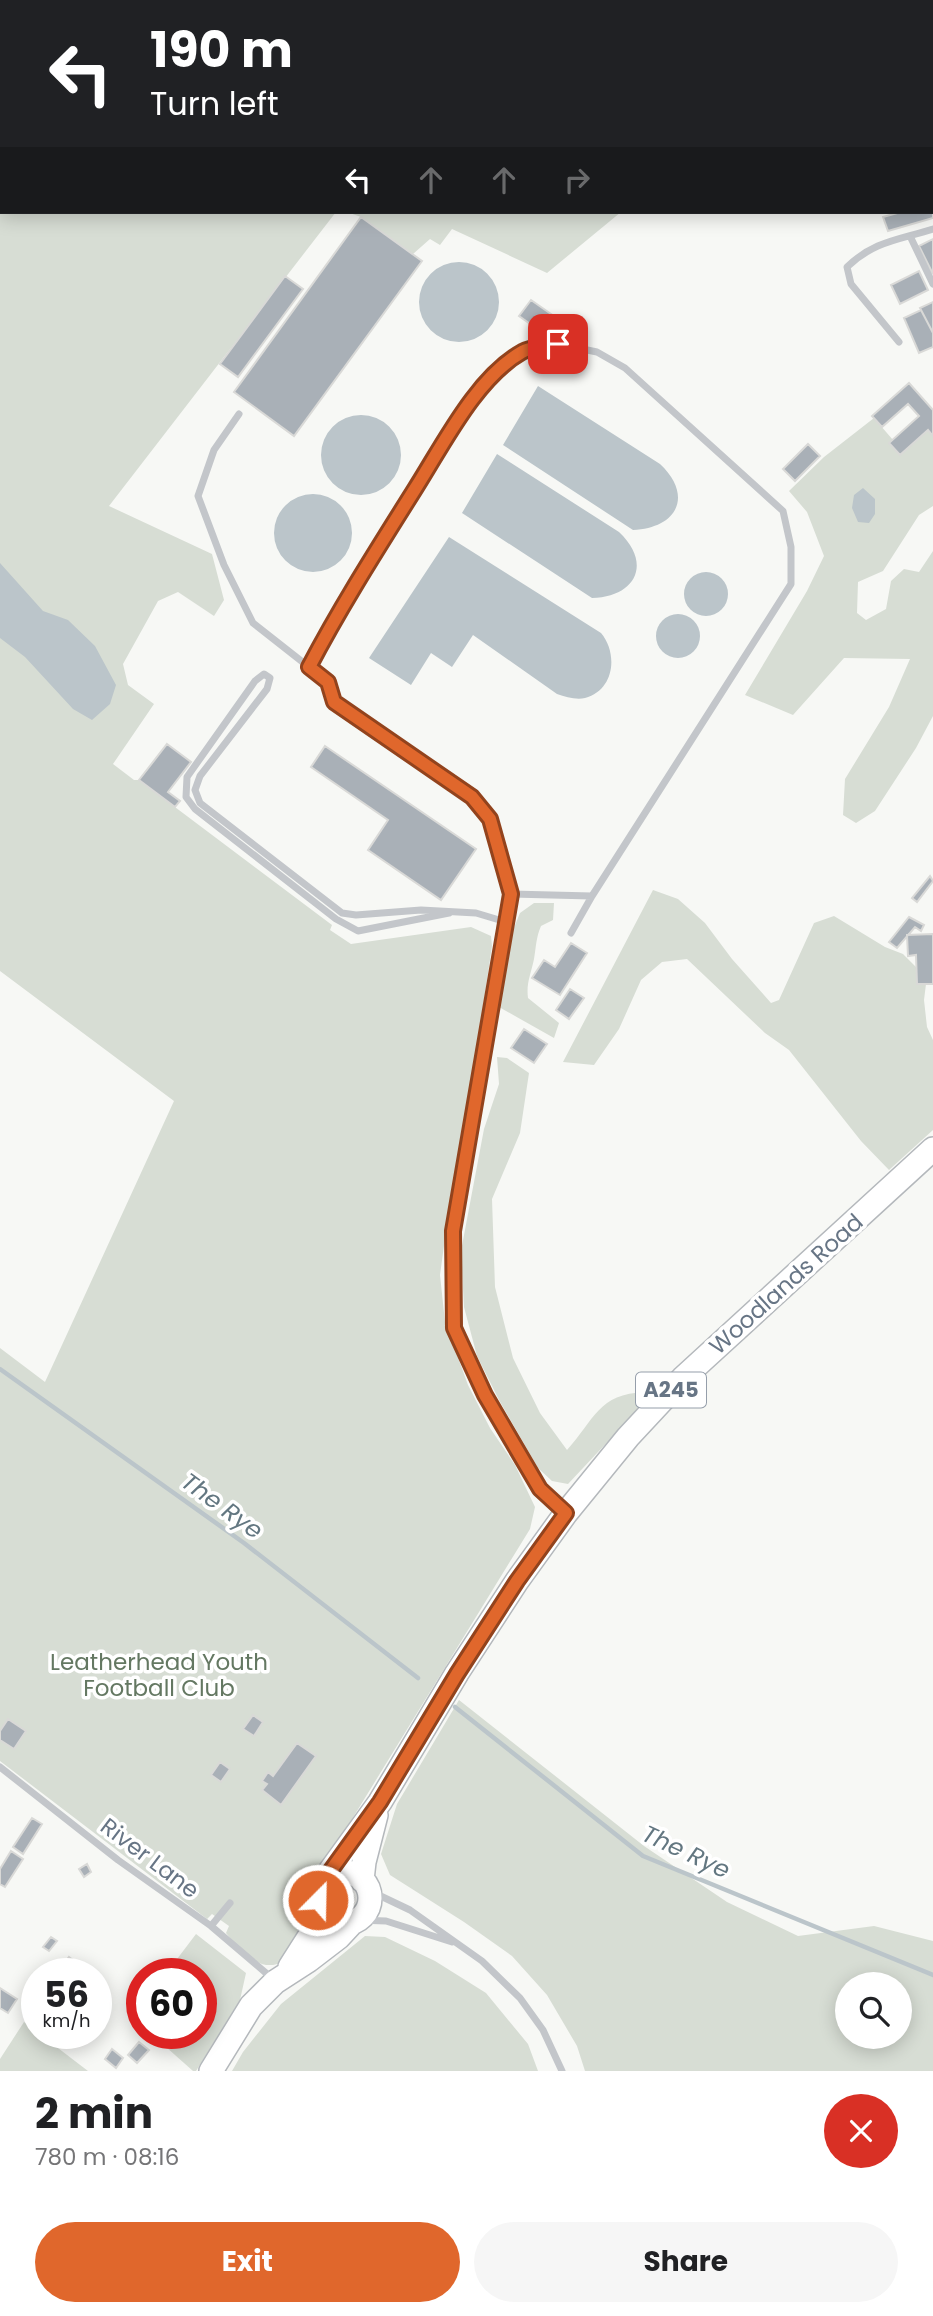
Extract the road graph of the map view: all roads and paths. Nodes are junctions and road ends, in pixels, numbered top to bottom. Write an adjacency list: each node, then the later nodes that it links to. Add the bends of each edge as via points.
1 (933, 229): 2 (lane)
2 (909, 236): 3 (lane); 4 (lane, via 879,243 846,267 852,284)
3 (933, 284)
4 (899, 342)
5 (239, 414): 6 (lane, via 214,450 198,496 224,565 253,623)
6 (309, 667): 7 (lane, via 328,682 334,702 472,797 490,819); 8 (lane, via 371,558 494,373 524,351 558,344 597,352 625,368 783,511 791,547 791,584)
7 (511, 894): 8 (lane); 11 (lane)
8 (592, 896): 13 (lane)
9 (449, 913): 10 (lane, via 421,910); 11 (lane, via 476,913); 12 (lane, via 358,931)
10 (356, 915): 12 (lane, via 348,919); 12 (lane, via 342,913 265,854 200,803 194,790 267,689 270,678 264,674 187,777 187,797 195,809)
11 (506, 922): 15 (lane, via 453,1231 454,1328 485,1395 540,1489)
12 (351, 927)
13 (570, 933)
14 (933, 1150): 15 (main road, Woodlands Road / A245, via 682,1378)
15 (566, 1513): 17 (main road, Woodlands Road / A245, via 457,1674)
16 (0, 1767): 23 (lane, River Lane)
17 (380, 1802): 18 (main road, Woodlands Road / A245); 19 (main road, Woodlands Road / A245, via 364,1862)
18 (325, 1878): 19 (main road, via 348,1872); 21 (main road, via 318,1892)
19 (365, 1885): 22 (main road, via 368,1907); 24 (lane, via 410,1910)
20 (230, 1903): 23 (lane)
21 (321, 1907): 22 (main road, via 330,1919); 25 (main road, via 300,1954)
22 (355, 1922): 24 (lane, via 386,1921); 25 (main road)
23 (211, 1926): 25 (lane, River Lane)
24 (456, 1944): 27 (lane, via 482,1961 520,1998)
25 (279, 1978): 26 (main road, via 251,2007)
26 (211, 2071)
27 (562, 2071)

